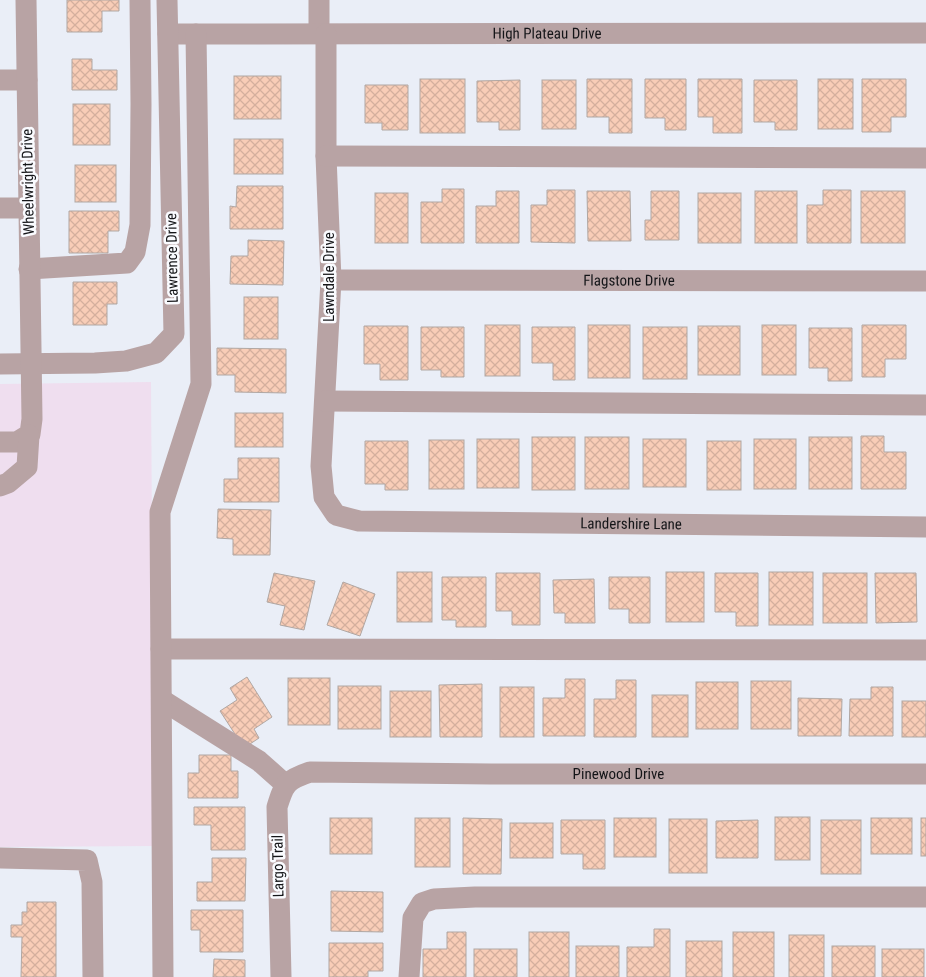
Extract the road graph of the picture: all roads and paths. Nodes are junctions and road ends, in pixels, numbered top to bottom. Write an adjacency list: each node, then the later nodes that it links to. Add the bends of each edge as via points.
1 (26, 0): 10 (street, Wheelwright Drive)
2 (140, 0): 15 (street, via 140,225 135,252 126,263)
3 (167, 0): 6 (street, Lawrence Drive)
4 (319, 0): 8 (street, Lawndale Drive)
5 (926, 33): 8 (street, High Plateau Drive)
6 (168, 34): 7 (street, High Plateau Drive); 19 (street, Lawrence Drive, via 174,334 156,353 126,361)
7 (196, 34): 8 (street, High Plateau Drive); 27 (street, via 201,384 160,512)
8 (322, 34): 11 (street, Lawndale Drive)
9 (0, 80): 10 (street)
10 (27, 80): 14 (street, Wheelwright Drive)
11 (326, 156): 12 (street); 16 (street, Lawndale Drive)
12 (926, 158)
13 (0, 208): 14 (street)
14 (28, 208): 15 (street, Wheelwright Drive)
15 (30, 269): 19 (street, Wheelwright Drive)
16 (331, 280): 17 (street, Flagstone Drive); 20 (street, Lawndale Drive)
17 (926, 281)
18 (0, 364): 19 (street, Lawrence Drive)
19 (31, 364): 22 (street, Wheelwright Drive, via 32,419)
20 (325, 401): 21 (street); 25 (street, Lawndale Drive, via 321,466 324,497)
21 (926, 405)
22 (29, 435): 23 (street, via 17,442); 24 (street, Wheelwright Drive, via 27,467)
23 (0, 442)
24 (0, 486)
25 (336, 515): 26 (street, Landershire Lane, via 359,521)
26 (926, 527)
27 (162, 649): 28 (street); 29 (street)
28 (926, 650)
29 (162, 700): 31 (street, via 259,761); 35 (street)
30 (926, 774): 31 (street, Pinewood Drive, via 310,772 292,778)
31 (286, 785): 36 (street, Largo Trail, via 277,807)
32 (0, 858): 34 (street, via 87,860 92,882)
33 (926, 897): 37 (street, via 434,899 422,903 413,918)
34 (93, 977)
35 (163, 977)
36 (281, 977)
37 (410, 977)

